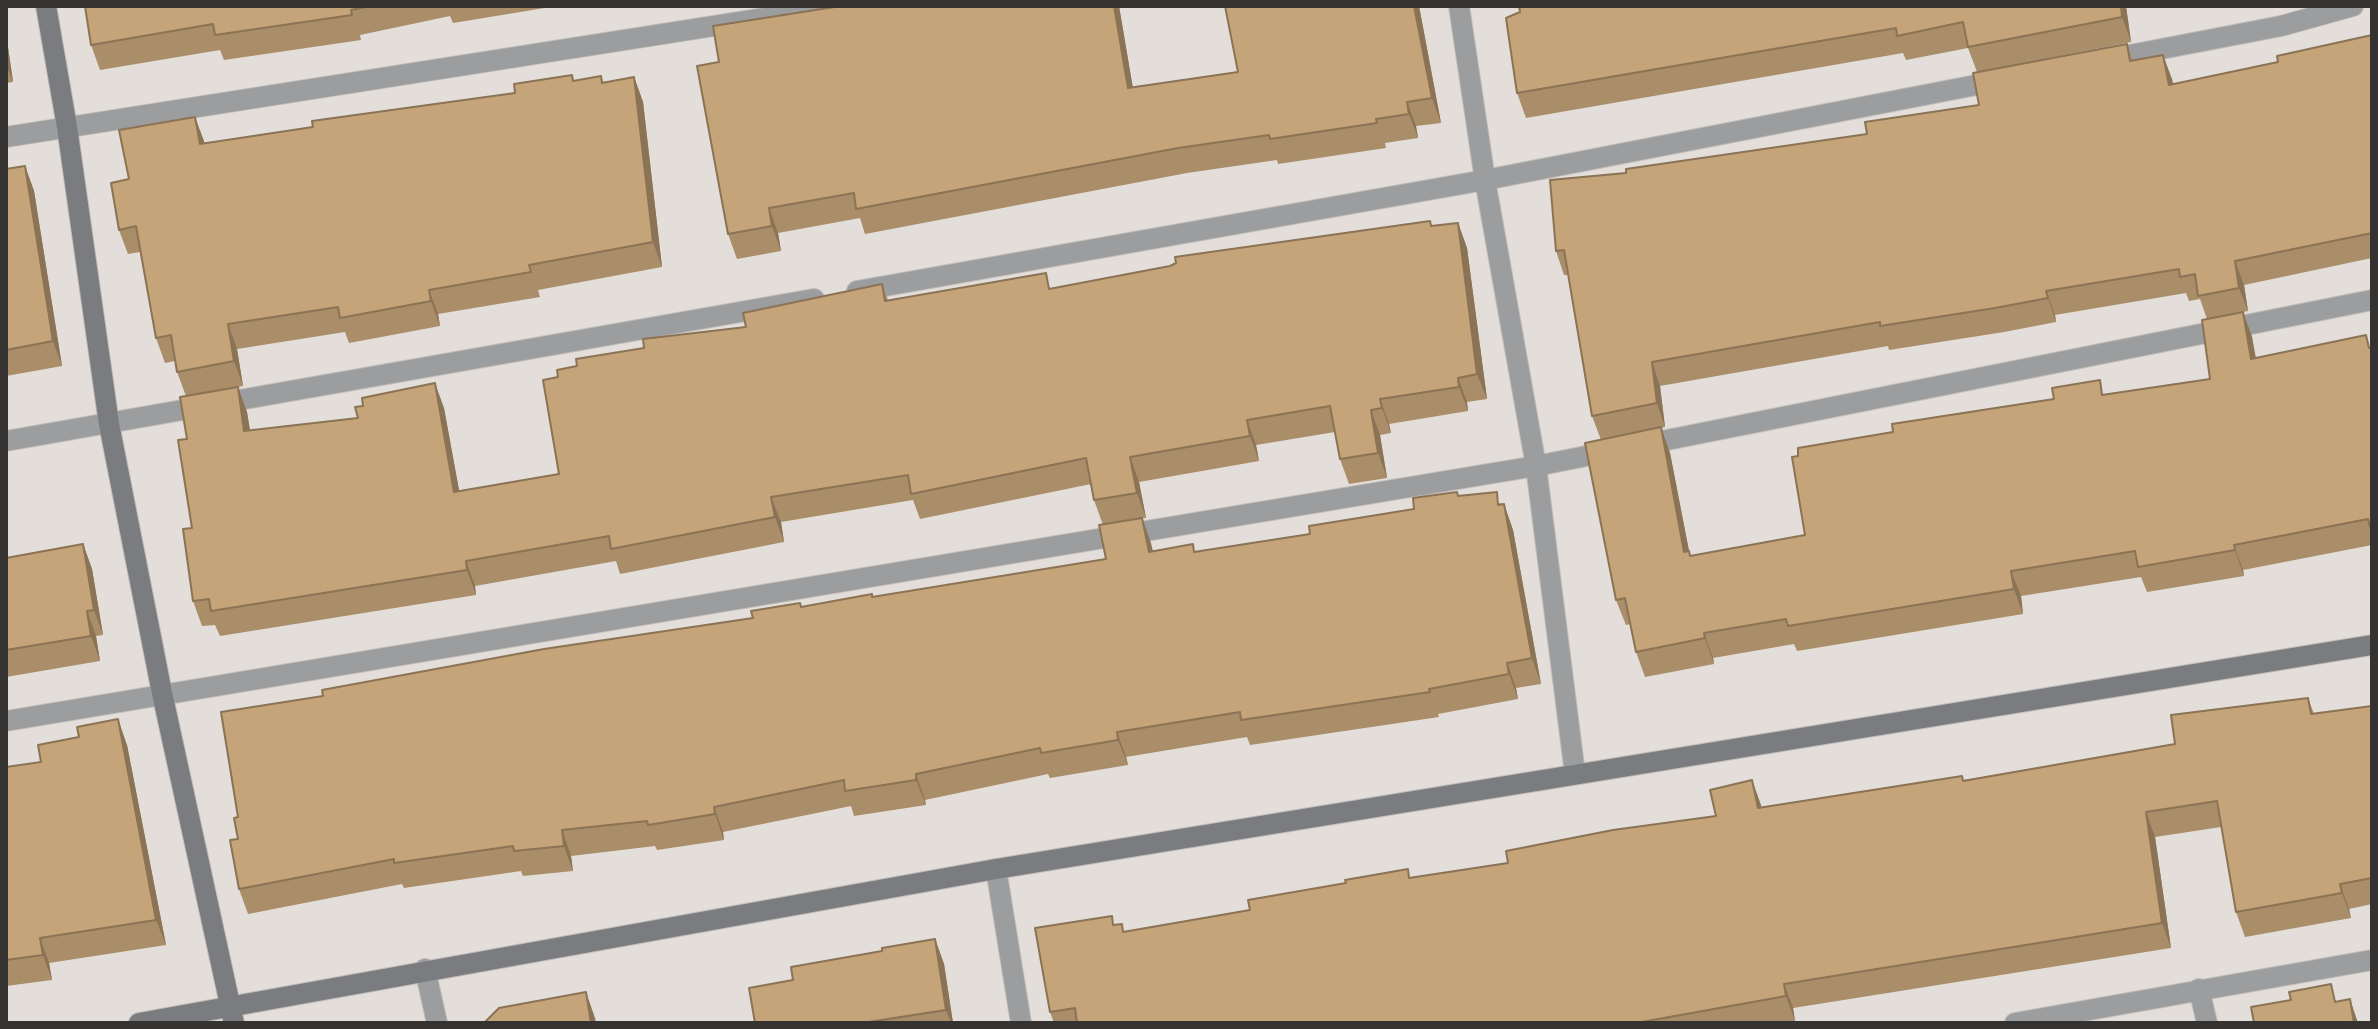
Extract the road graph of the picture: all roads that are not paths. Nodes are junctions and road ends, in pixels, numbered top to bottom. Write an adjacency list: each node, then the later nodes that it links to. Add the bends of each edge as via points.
1 (46, 6): 7 (street)
2 (841, 6): 7 (street)
3 (1459, 6): 9 (street)
4 (2353, 6): 5 (street, via 2281,26)
5 (2078, 65)
6 (2016, 77): 9 (street)
7 (67, 127): 8 (street); 11 (street)
8 (6, 137)
9 (1485, 180): 11 (street); 13 (street)
10 (2372, 300): 13 (street)
11 (109, 424): 12 (street); 15 (street)
12 (6, 441)
13 (1536, 466): 15 (street); 17 (street)
14 (2372, 645): 17 (street)
15 (162, 693): 16 (street); 22 (street)
16 (6, 721)
17 (1575, 774): 18 (street)
18 (996, 869): 20 (street); 25 (street)
19 (2372, 960): 21 (street)
20 (425, 969): 22 (street); 24 (street)
21 (2199, 989): 26 (street); 27 (street)
22 (233, 1015): 23 (street)
23 (139, 1023)
24 (437, 1023)
25 (1021, 1023)
26 (2015, 1023)
27 (2207, 1023)

